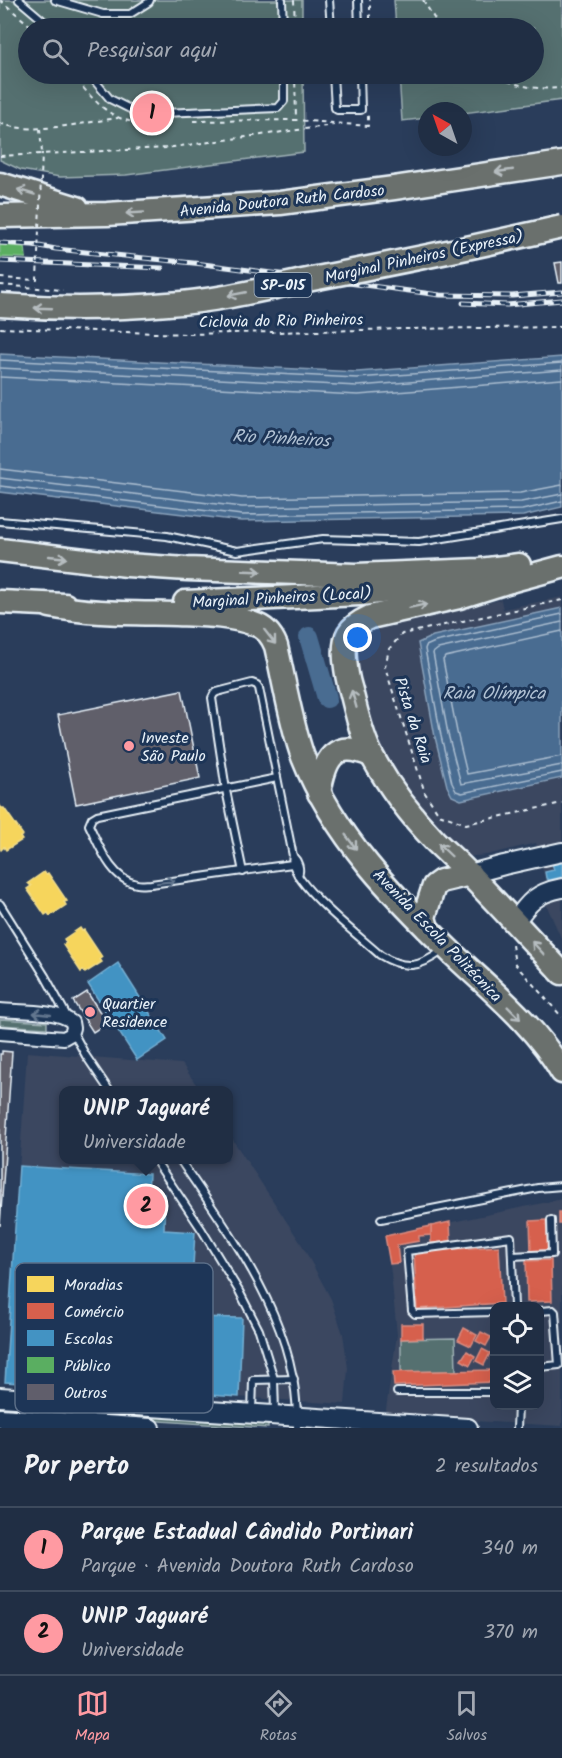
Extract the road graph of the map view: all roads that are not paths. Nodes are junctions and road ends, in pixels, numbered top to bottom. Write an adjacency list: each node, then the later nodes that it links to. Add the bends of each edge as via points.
1 (19, 0): 7 (lane)
2 (56, 0): 3 (lane, via 103,14 130,14)
3 (150, 0)
4 (282, 0): 8 (lane)
5 (329, 0): 9 (lane)
6 (358, 0): 10 (lane)
7 (40, 18)
8 (283, 18)
9 (330, 18)
10 (359, 18)
11 (97, 84): 12 (lane, via 110,99 140,114 278,108 284,101)
12 (284, 84)
13 (334, 84): 14 (lane, via 336,109 360,110)
14 (361, 84)
15 (562, 163): 17 (highway, Avenida Doutora Ruth Cardoso, one-way to 17, via 280,203)
16 (0, 184): 17 (highway, one-way to 16)
17 (92, 214): 18 (highway, Avenida Doutora Ruth Cardoso)
18 (0, 216)
19 (562, 227): 20 (highway, Marginal Pinheiros (Expressa) / SP-015, one-way to 20, bridge, via 213,299 109,308)
20 (0, 306)
21 (562, 519): 22 (lane, via 419,542 322,539 237,551 167,537)
22 (0, 521)
23 (0, 550): 24 (highway, one-way to 24, via 167,568 356,575 480,570)
24 (562, 561)
25 (562, 567): 26 (highway, Marginal Pinheiros (Local))
26 (510, 581): 28 (highway, Marginal Pinheiros (Local), via 360,594); 29 (highway, one-way to 26, via 347,677 344,646 352,628 370,617)
27 (0, 602): 28 (highway, Marginal Pinheiros (Local))
28 (50, 606): 32 (highway, Avenida Escola Politécnica, one-way to 32, via 83,611 201,615 262,627 274,639 302,755)
29 (371, 755): 32 (highway, via 353,749 335,754 324,768); 36 (highway, one-way to 29, via 414,817)
30 (277, 778): 31 (lane); 31 (lane, via 259,688 252,683 213,696); 34 (lane)
31 (226, 790): 35 (lane); 35 (lane, one-way to 35, via 97,815 89,825 113,868 138,884)
32 (319, 793): 40 (highway, Avenida Escola Politécnica, one-way to 40, via 361,856)
33 (562, 852): 36 (street)
34 (292, 860): 35 (lane); 41 (lane, via 314,897 380,955 405,965 420,964)
35 (243, 872)
36 (470, 874): 39 (highway); 40 (highway, via 434,886 424,917)
37 (562, 888): 39 (street, via 534,898)
38 (0, 904): 44 (lane)
39 (514, 922): 42 (highway, one-way to 39)
40 (427, 928): 41 (highway, Avenida Escola Politécnica)
41 (447, 948): 47 (highway, Avenida Escola Politécnica, one-way to 47, via 531,1031)
42 (562, 974)
43 (0, 1010): 44 (street, one-way to 43)
44 (68, 1019): 45 (street)
45 (73, 1032): 46 (street, via 64,1038); 48 (lane)
46 (0, 1033)
47 (562, 1072)
48 (106, 1086)
49 (158, 1164): 59 (lane, via 239,1291 259,1330)
50 (183, 1164): 60 (lane, via 253,1270 283,1339)
51 (562, 1186): 52 (lane)
52 (381, 1219)
53 (551, 1220): 54 (lane, via 552,1254)
54 (512, 1256): 55 (lane); 57 (lane, via 510,1237 407,1251 412,1312)
55 (514, 1302)
56 (544, 1311): 58 (lane, via 554,1312 559,1366)
57 (490, 1312)
58 (544, 1367)
59 (274, 1379): 60 (lane); 67 (lane, via 252,1380); 68 (lane)
60 (294, 1379): 70 (lane)
61 (397, 1392): 62 (lane)
62 (490, 1392)
63 (0, 1397): 64 (street)
64 (15, 1398)
65 (518, 1410): 73 (lane)
66 (213, 1411): 67 (street)
67 (252, 1414): 68 (street)
68 (275, 1415): 70 (street)
69 (0, 1418): 71 (street)
70 (297, 1422): 72 (street)
71 (150, 1428)
72 (460, 1428)
73 (518, 1428)

